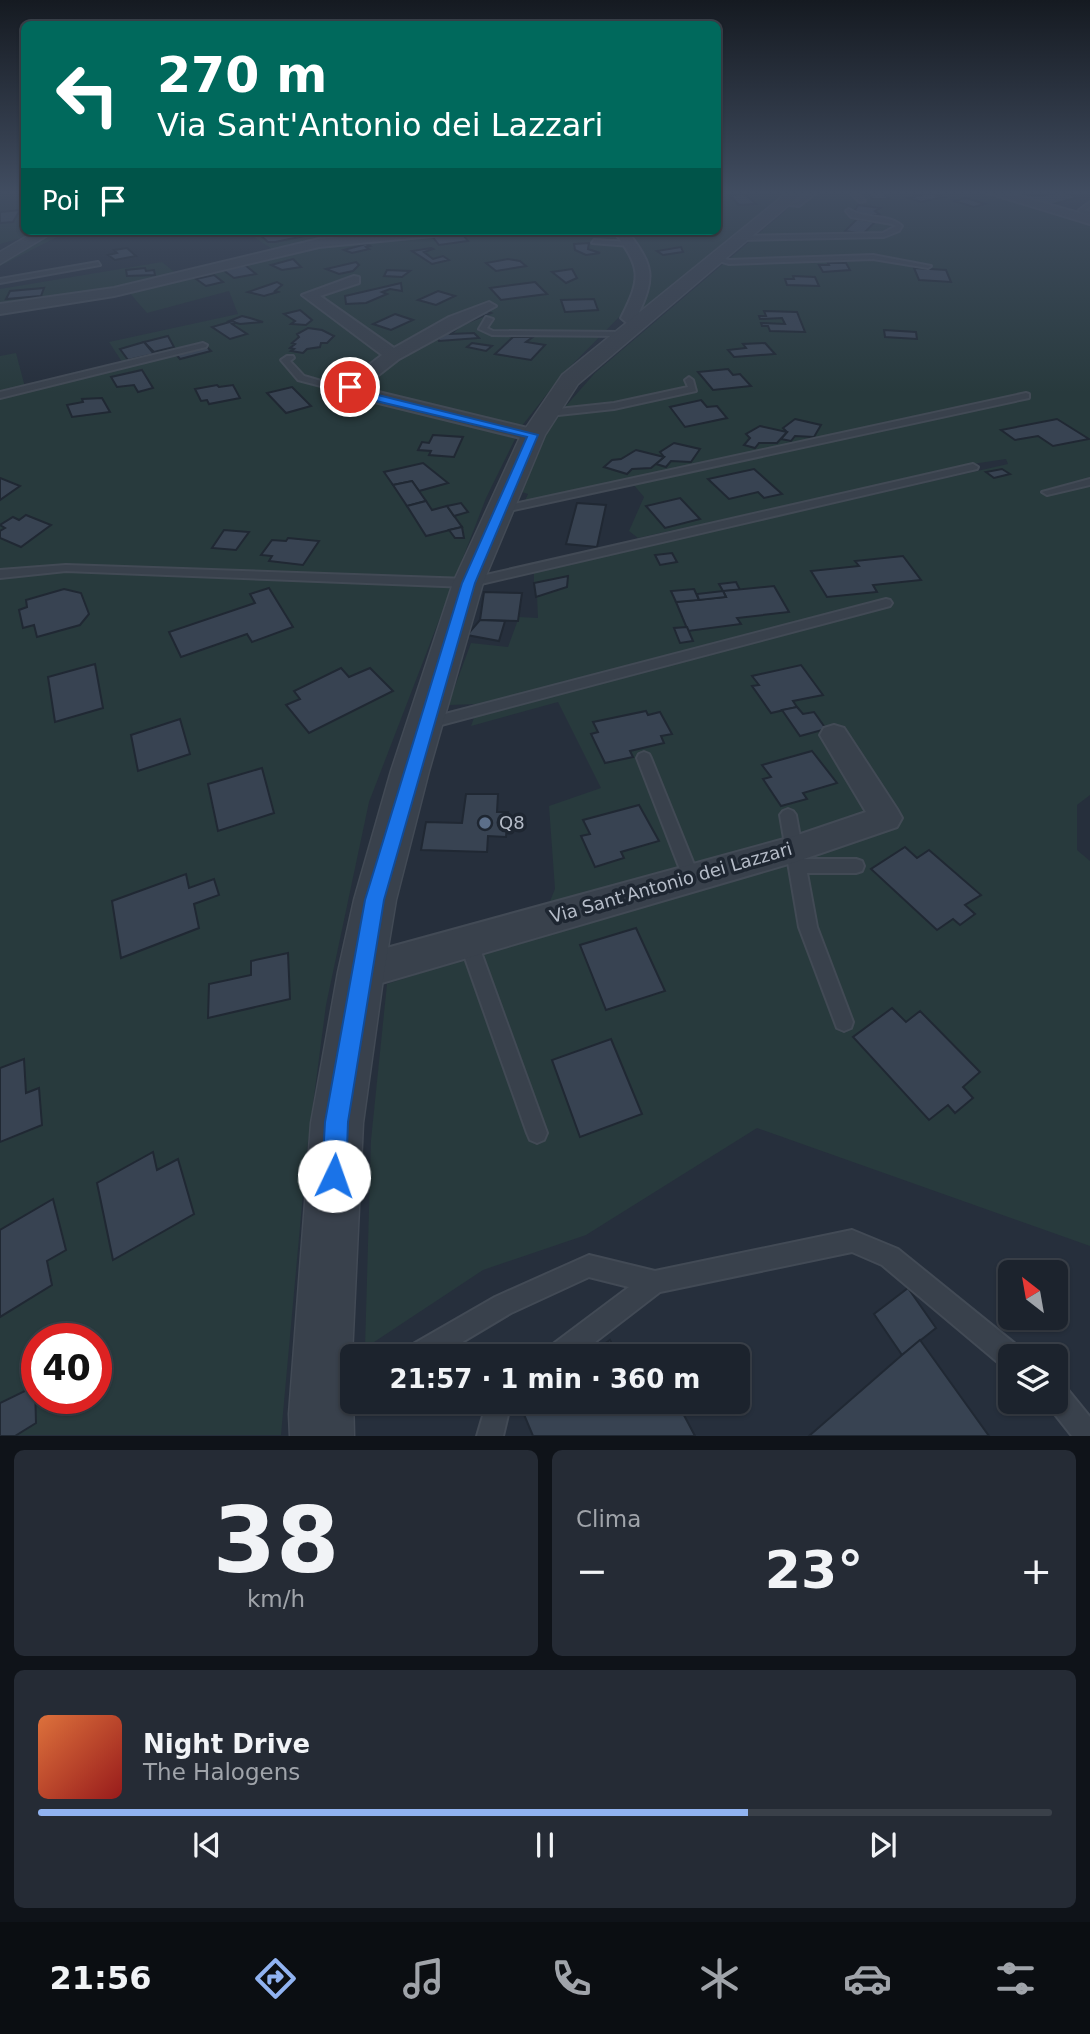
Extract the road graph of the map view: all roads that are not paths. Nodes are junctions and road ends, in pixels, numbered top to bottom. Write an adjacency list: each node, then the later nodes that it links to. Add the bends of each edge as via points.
1 (252, 259): 11 (street, via 114,292)
2 (643, 259): 13 (street, via 646,271 629,318)
3 (716, 259): 13 (street)
4 (729, 259): 5 (lane)
5 (815, 259)
6 (885, 259): 8 (lane)
7 (98, 264): 10 (lane)
8 (928, 266)
9 (354, 279): 15 (street, via 309,295)
10 (0, 281)
11 (0, 309)
12 (489, 313): 13 (lane, via 483,329 492,333); 15 (street, via 454,320)
13 (630, 329): 21 (street, via 570,380)
14 (203, 345): 19 (lane)
15 (393, 355): 18 (street)
16 (290, 358): 18 (lane, via 285,360 301,378)
17 (689, 380): 21 (lane, via 693,389)
18 (348, 390): 21 (street)
19 (0, 395)
20 (1026, 396): 25 (lane)
21 (541, 424): 25 (street)
22 (973, 467): 27 (lane)
23 (1090, 482): 24 (lane)
24 (1047, 492)
25 (500, 510): 27 (street)
26 (0, 574): 27 (lane, via 66,568)
27 (468, 583): 29 (street)
28 (886, 603): 29 (lane)
29 (425, 724): 37 (street, via 375,900)
30 (834, 736): 33 (street, Via Sant'Antonio dei Lazzari, via 886,818)
31 (644, 758): 35 (lane)
32 (788, 815): 33 (lane)
33 (796, 857): 34 (lane); 35 (street, Via Sant'Antonio dei Lazzari); 38 (lane, via 808,927)
34 (856, 866)
35 (691, 877): 36 (street, Via Sant'Antonio dei Lazzari)
36 (468, 941): 37 (street, Via Sant'Antonio dei Lazzari); 39 (lane)
37 (360, 972): 46 (street, via 337,1122)
38 (844, 1022)
39 (537, 1133)
40 (655, 1282): 41 (lane, via 589,1266 503,1305); 42 (lane); 43 (lane, via 852,1241 890,1257)
41 (437, 1344)
42 (574, 1344)
43 (998, 1346)
44 (1068, 1410): 48 (lane)
45 (496, 1414): 47 (lane)
46 (328, 1417)
47 (490, 1436)
48 (1089, 1436)

